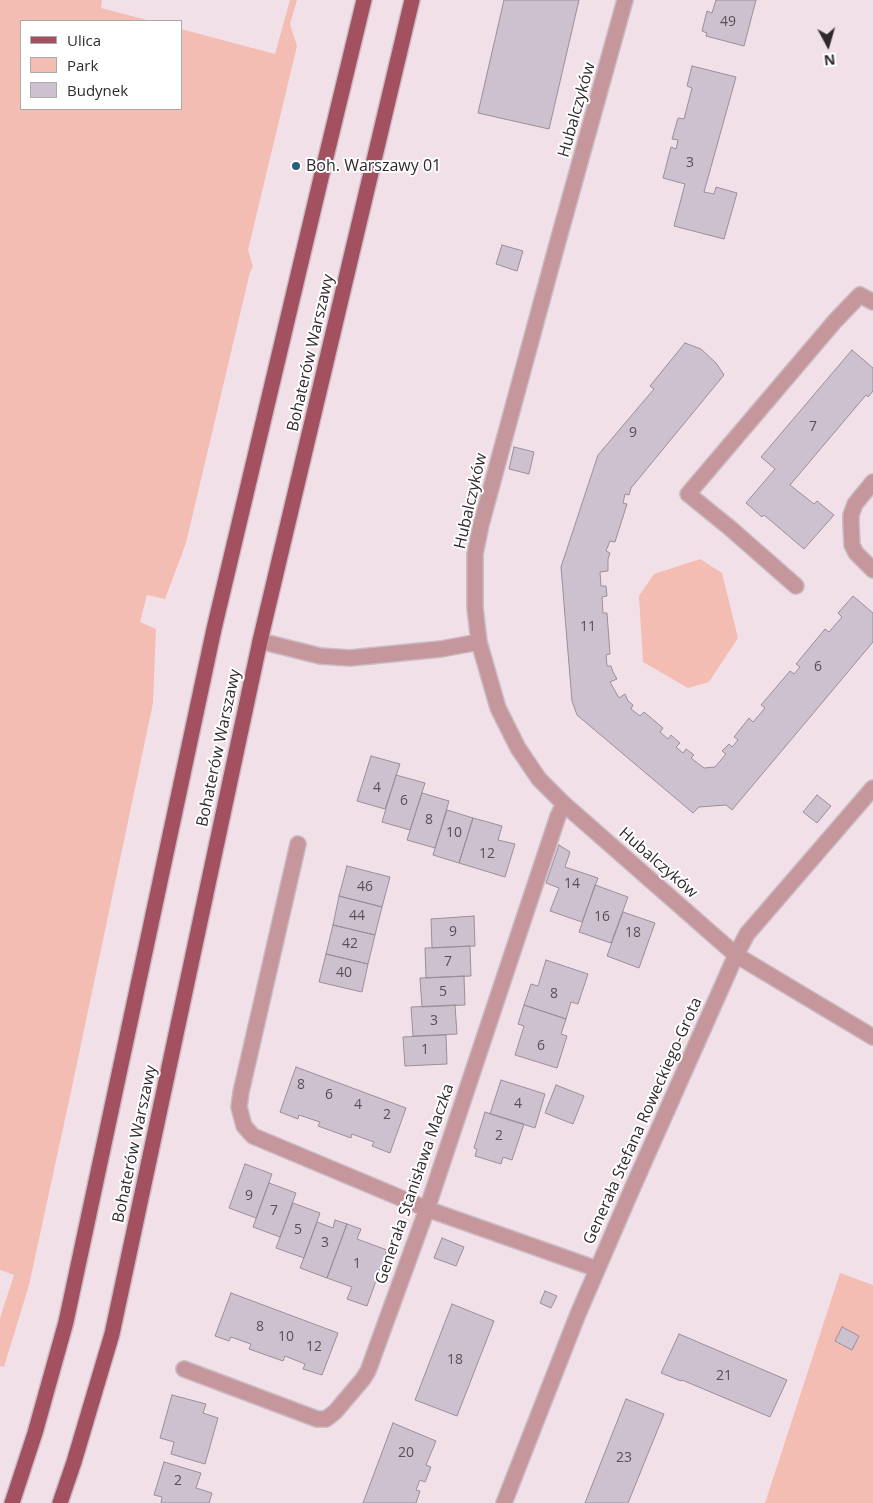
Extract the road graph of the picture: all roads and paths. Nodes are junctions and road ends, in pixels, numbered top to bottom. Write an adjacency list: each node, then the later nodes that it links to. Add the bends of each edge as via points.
1 (364, 0): 18 (main road, Bohaterów Warszawy, via 214,629 66,1322)
2 (412, 0): 8 (main road, Bohaterów Warszawy)
3 (625, 0): 9 (street, Hubalczyków, via 481,525 475,554)
4 (873, 302): 7 (street, via 860,295 688,494)
5 (873, 482): 6 (street, via 855,504 851,523 852,545)
6 (873, 570)
7 (796, 586)
8 (260, 641): 9 (street, via 320,656 350,658); 19 (main road, Bohaterów Warszawy, via 112,1334)
9 (479, 642): 11 (street, Hubalczyków, via 498,708 518,748 539,779)
10 (873, 788): 13 (street, Generała Stefana Roweckiego-Grota, via 747,934)
11 (564, 804): 13 (street, Hubalczyków); 15 (street, Generała Stanisława Maczka)
12 (298, 844): 15 (street, via 241,1092 239,1107 244,1126 253,1136)
13 (736, 955): 14 (street, Hubalczyków); 16 (street, Generała Stefana Roweckiego-Grota)
14 (873, 1037)
15 (427, 1209): 16 (street); 17 (street, Generała Stanisława Maczka, via 368,1370 326,1419 317,1419)
16 (597, 1269): 20 (street, Generała Stefana Roweckiego-Grota)
17 (184, 1369)
18 (12, 1503)
19 (60, 1503)
20 (504, 1503)

